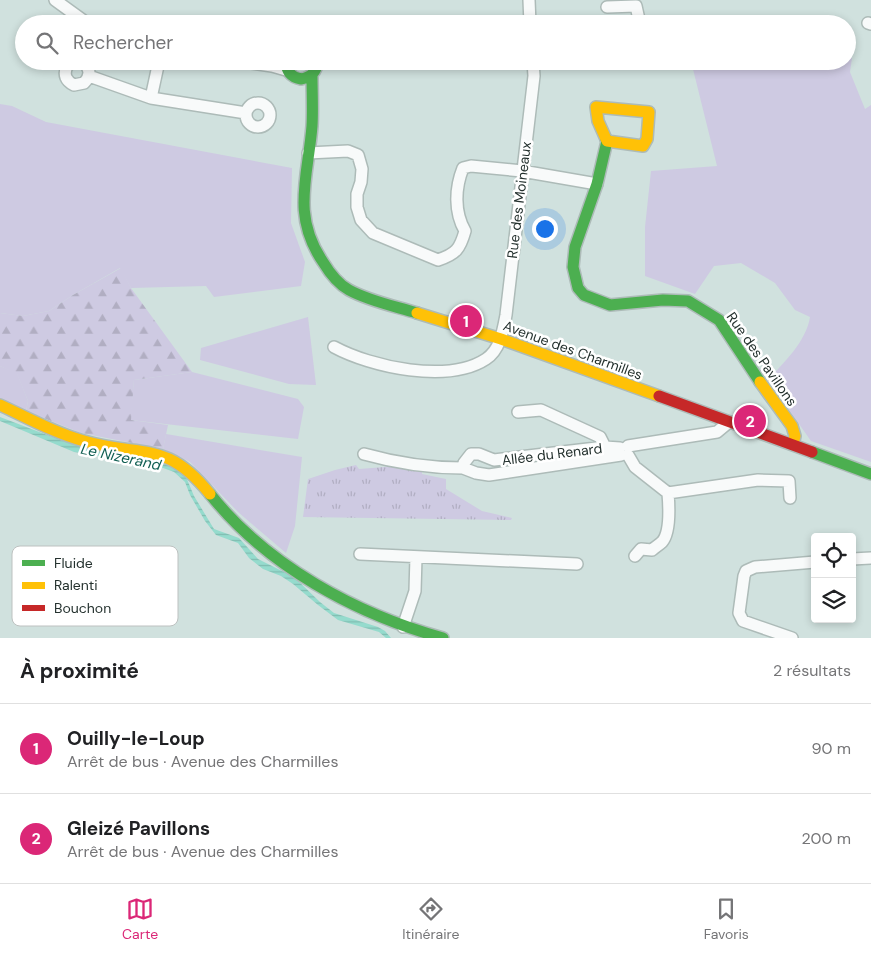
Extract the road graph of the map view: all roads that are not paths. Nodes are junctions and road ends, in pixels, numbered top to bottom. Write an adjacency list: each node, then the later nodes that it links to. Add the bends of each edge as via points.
1 (55, 0): 4 (street)
2 (529, 0): 5 (street)
3 (606, 7): 6 (street, via 636,6)
4 (76, 15)
5 (530, 15)
6 (638, 15)
7 (65, 70): 13 (street, via 67,80 74,85 84,83)
8 (88, 70): 13 (street)
9 (157, 70): 16 (street)
10 (288, 70): 15 (street)
11 (316, 70): 14 (street)
12 (534, 70): 21 (street, Rue des Moineaux)
13 (89, 76): 16 (street)
14 (312, 76): 15 (street); 18 (street, Avenue des Charmilles)
15 (296, 79): 18 (street, Avenue des Charmilles)
16 (151, 98): 17 (street)
17 (246, 113)
18 (312, 124): 20 (street, Avenue des Charmilles)
19 (607, 141): 19 (street, via 596,107 649,112 647,139 643,146); 22 (street, Rue des Pavillons)
20 (308, 153): 21 (street, via 348,151 358,155 362,169 357,207 361,220 373,233 438,260 451,256 465,231 457,211 458,180 463,168); 23 (street, Avenue des Charmilles, via 303,194 305,222 314,249 330,273 347,289 367,298)
21 (522, 171): 22 (street); 23 (street, Rue des Moineaux)
22 (597, 184): 28 (street, Rue des Pavillons, via 575,247 573,266 578,288 584,295 610,305 688,301 719,320 792,426)
23 (501, 339): 24 (street, via 487,359 456,370 431,371 383,365 348,355); 27 (street, Avenue des Charmilles)
24 (334, 347)
25 (0, 405): 43 (street, via 80,440 154,453 175,461 193,476 234,522 271,552 327,590)
26 (518, 412): 29 (street, via 541,410 600,437)
27 (729, 422): 28 (street, Avenue des Charmilles); 30 (street, Allée du Renard, via 717,432)
28 (793, 444): 33 (street, Avenue des Charmilles)
29 (605, 447): 30 (street, Allée du Renard); 32 (street, Allée du Renard, via 494,460 471,454)
30 (624, 451): 32 (street, Allée du Renard, via 488,475); 34 (street, via 634,466)
31 (364, 454): 32 (street, Allée du Renard, via 429,467)
32 (463, 468)
33 (871, 474)
34 (668, 493): 35 (street, via 789,478); 37 (street, via 670,507 663,541 652,550 641,549)
35 (790, 498)
36 (360, 554): 38 (street)
37 (635, 556)
38 (416, 557): 42 (street); 43 (street, via 415,591)
39 (871, 558): 40 (street)
40 (856, 560)
41 (811, 562): 45 (street, via 755,567 746,571 744,576 739,613 743,621)
42 (577, 564)
43 (403, 627): 44 (street)
44 (443, 638)
45 (792, 638)

